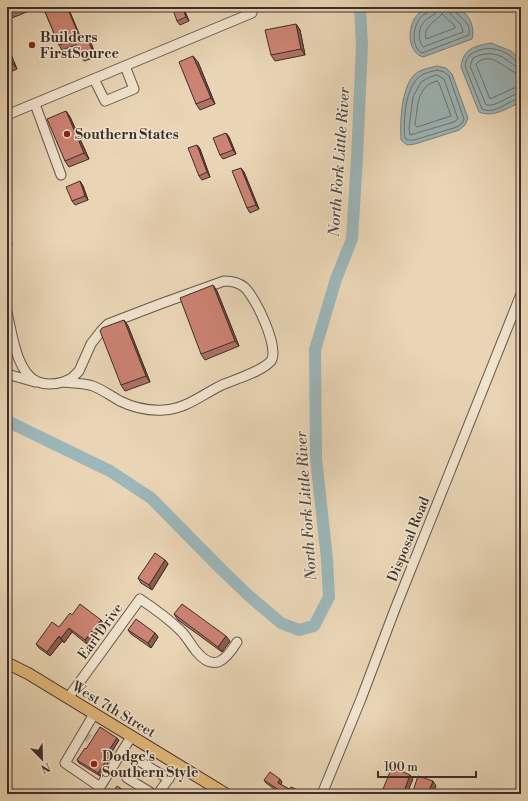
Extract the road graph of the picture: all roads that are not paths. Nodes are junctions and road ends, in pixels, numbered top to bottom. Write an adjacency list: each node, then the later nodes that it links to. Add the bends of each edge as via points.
1 (252, 14): 2 (street)
2 (125, 66): 3 (street); 3 (street, via 134,89 105,100)
3 (94, 79): 4 (street)
4 (35, 104): 5 (street); 6 (street)
5 (7, 115)
6 (60, 175)
7 (521, 294): 25 (street, Disposal Road)
8 (7, 312): 10 (street, via 23,367 30,377)
9 (7, 374): 10 (street)
10 (38, 382): 11 (street)
11 (64, 382): 11 (street, via 88,384 119,401 142,409 168,410 189,403 263,367 273,356 273,345 270,334 246,289 239,283 218,282 108,324 91,344 79,371)
12 (237, 642): 14 (street, Earl Drive, via 224,660 209,661 196,652 175,625 140,599)
13 (7, 662): 14 (main road, West 7th Street)
14 (68, 698): 15 (main road, West 7th Street)
15 (94, 714): 16 (main road, West 7th Street); 16 (street, via 65,762 100,786)
16 (131, 737): 18 (main road, West 7th Street)
17 (139, 761): 20 (street)
18 (178, 765): 20 (street); 24 (main road, West 7th Street)
19 (128, 778): 22 (street)
20 (169, 779): 23 (street)
21 (521, 791): 26 (street)
22 (153, 794)
23 (158, 794)
24 (226, 794)
25 (322, 794)
26 (520, 794)

